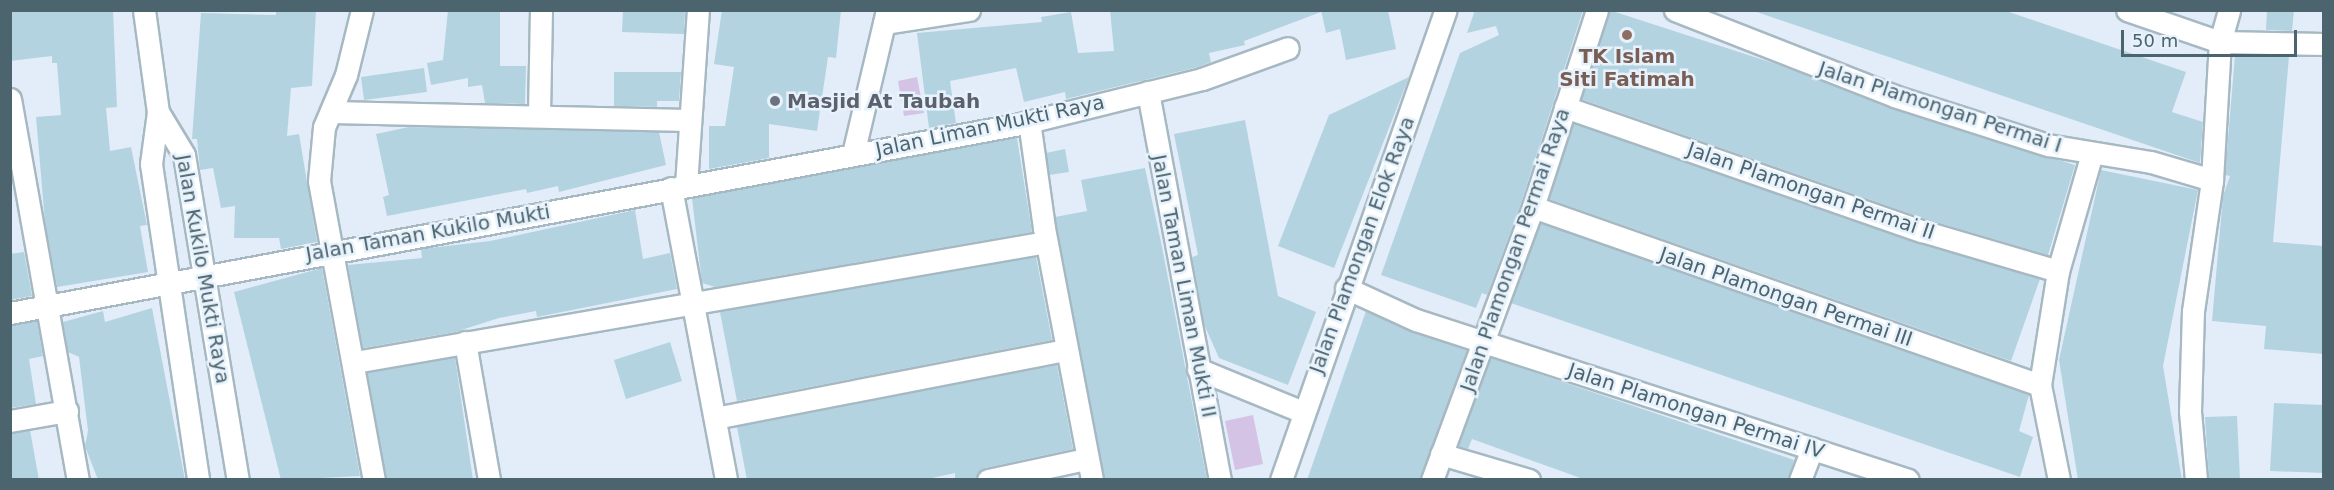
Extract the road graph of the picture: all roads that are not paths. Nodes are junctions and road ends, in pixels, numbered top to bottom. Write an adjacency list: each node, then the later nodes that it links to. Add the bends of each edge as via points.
1 (144, 10): 18 (street)
2 (362, 10): 19 (street)
3 (541, 10): 20 (street)
4 (698, 10): 21 (street)
5 (969, 10): 11 (street)
6 (1446, 10): 34 (street, Jalan Plamongan Elok Raya)
7 (1597, 10): 17 (street, Jalan Plamongan Permai Raya)
8 (1675, 10): 23 (street, Jalan Plamongan Permai I, via 1894,96 2048,145)
9 (2127, 10): 12 (street)
10 (2229, 10): 12 (street)
11 (886, 17): 24 (street)
12 (2220, 42): 13 (street); 25 (street)
13 (2324, 44)
14 (1288, 48): 15 (street, Jalan Liman Mukti Raya)
15 (1148, 92): 22 (street, Jalan Liman Mukti Raya); 42 (street, Jalan Taman Liman Mukti II)
16 (10, 99): 27 (street)
17 (1565, 107): 28 (street, Jalan Plamongan Permai Raya); 31 (street, Jalan Plamongan Permai II, via 1922,231)
18 (158, 112): 32 (street, Jalan Kukilo Mukti Raya, via 184,155); 33 (street, Jalan Kukilo Mukti Raya, via 151,164)
19 (331, 112): 20 (street); 30 (street, via 318,153)
20 (538, 114): 21 (street)
21 (688, 120): 26 (street)
22 (1029, 121): 24 (street, Jalan Liman Mukti Raya); 29 (street)
23 (2092, 153): 25 (street, Jalan Plamongan Permai I, via 2151,162); 31 (street)
24 (853, 154): 26 (street, Jalan Liman Mukti Raya)
25 (2212, 180): 66 (street, via 2192,322 2190,411)
26 (679, 187): 30 (street, Jalan Taman Kukilo Mukti); 35 (street)
27 (20, 203): 36 (street)
28 (1533, 207): 38 (street, Jalan Plamongan Permai Raya); 43 (street, Jalan Plamongan Permai III)
29 (1046, 242): 35 (street); 40 (street)
30 (333, 251): 32 (street, Jalan Taman Kukilo Mukti); 41 (street)
31 (2058, 271): 43 (street)
32 (204, 275): 33 (street, Jalan Taman Kukilo Mukti); 53 (street, Jalan Kukilo Mukti Raya)
33 (169, 281): 36 (street, Jalan Taman Kukilo Mukti); 52 (street, Jalan Kukilo Mukti Raya)
34 (1346, 288): 38 (street, Jalan Plamongan Permai IV, via 1416,320); 45 (street, Jalan Plamongan Elok Raya)
35 (695, 301): 39 (street); 46 (street)
36 (49, 306): 37 (street, Jalan Taman Kukilo Mukti); 44 (street)
37 (10, 313)
38 (1485, 341): 48 (street, Jalan Plamongan Permai IV); 49 (street, Jalan Plamongan Permai Raya)
39 (465, 342): 41 (street); 55 (street)
40 (1066, 350): 46 (street); 50 (street)
41 (355, 362): 54 (street)
42 (1198, 369): 45 (street); 59 (street, Jalan Taman Liman Mukti II)
43 (2040, 385): 65 (street)
44 (67, 411): 47 (street); 51 (street)
45 (1303, 412): 60 (street, Jalan Plamongan Elok Raya)
46 (715, 418): 56 (street)
47 (10, 421)
48 (1812, 448): 63 (street); 64 (street, Jalan Plamongan Permai IV)
49 (1442, 454): 61 (street, Jalan Plamongan Permai Raya); 62 (street)
50 (1086, 459): 57 (street); 58 (street)
51 (78, 480)
52 (198, 480)
53 (238, 480)
54 (374, 480)
55 (489, 480)
56 (726, 480)
57 (988, 480)
58 (1092, 480)
59 (1220, 480)
60 (1281, 480)
61 (1432, 480)
62 (1529, 480)
63 (1800, 480)
64 (1908, 480)
65 (2059, 480)
66 (2196, 480)

